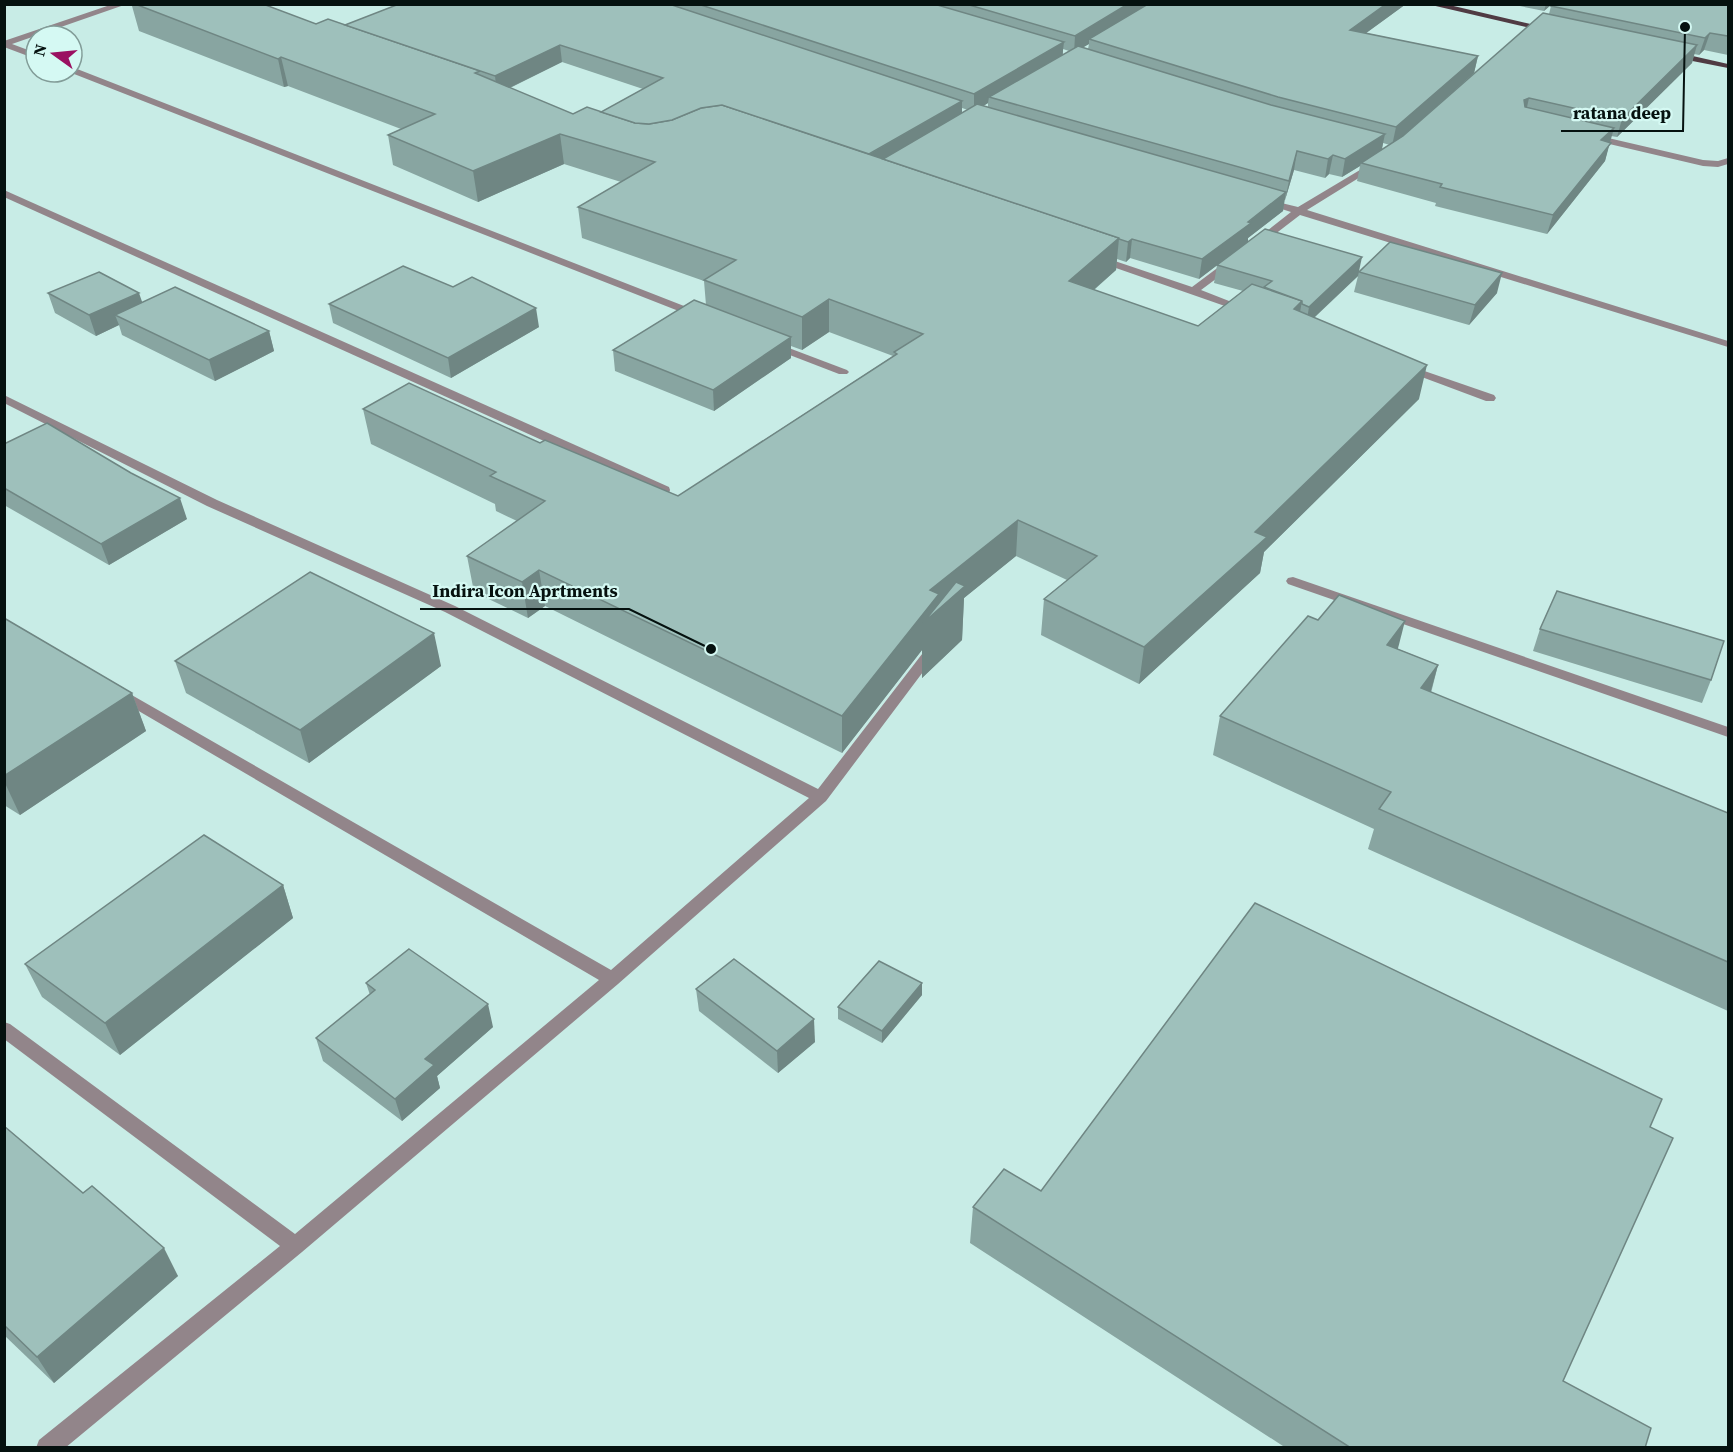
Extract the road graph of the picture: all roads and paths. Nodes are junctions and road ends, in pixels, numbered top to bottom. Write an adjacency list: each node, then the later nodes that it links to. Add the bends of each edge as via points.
1 (123, 4): 4 (street)
2 (1431, 4): 5 (main road)
3 (1543, 19): 5 (street)
4 (64, 24)
5 (1535, 26): 6 (main road); 7 (street)
6 (1557, 31)
7 (1526, 34)
8 (24, 37): 9 (street, via 4,44)
9 (24, 52)
10 (1660, 52): 11 (main road)
11 (1728, 66)
12 (84, 75): 24 (street)
13 (1580, 134): 15 (street, via 1703,163)
14 (1386, 157): 18 (street)
15 (1728, 160)
16 (4, 193): 31 (street)
17 (1255, 197): 18 (street)
18 (1300, 210): 19 (street); 26 (street)
19 (1246, 251)
20 (1092, 256): 22 (street)
21 (1238, 257): 22 (street)
22 (1193, 291): 23 (street)
23 (1259, 315)
24 (709, 319)
25 (764, 341): 28 (street)
26 (1728, 344)
27 (1391, 362): 30 (street)
28 (843, 372)
29 (4, 398): 36 (street, via 212,503 450,609)
30 (1490, 398)
31 (664, 490)
32 (1293, 581): 35 (street)
33 (948, 631): 36 (street)
34 (107, 687): 37 (street)
35 (1728, 732)
36 (820, 797): 37 (street)
37 (612, 979): 39 (street)
38 (4, 1029): 39 (street)
39 (295, 1246): 40 (street)
40 (47, 1448)

